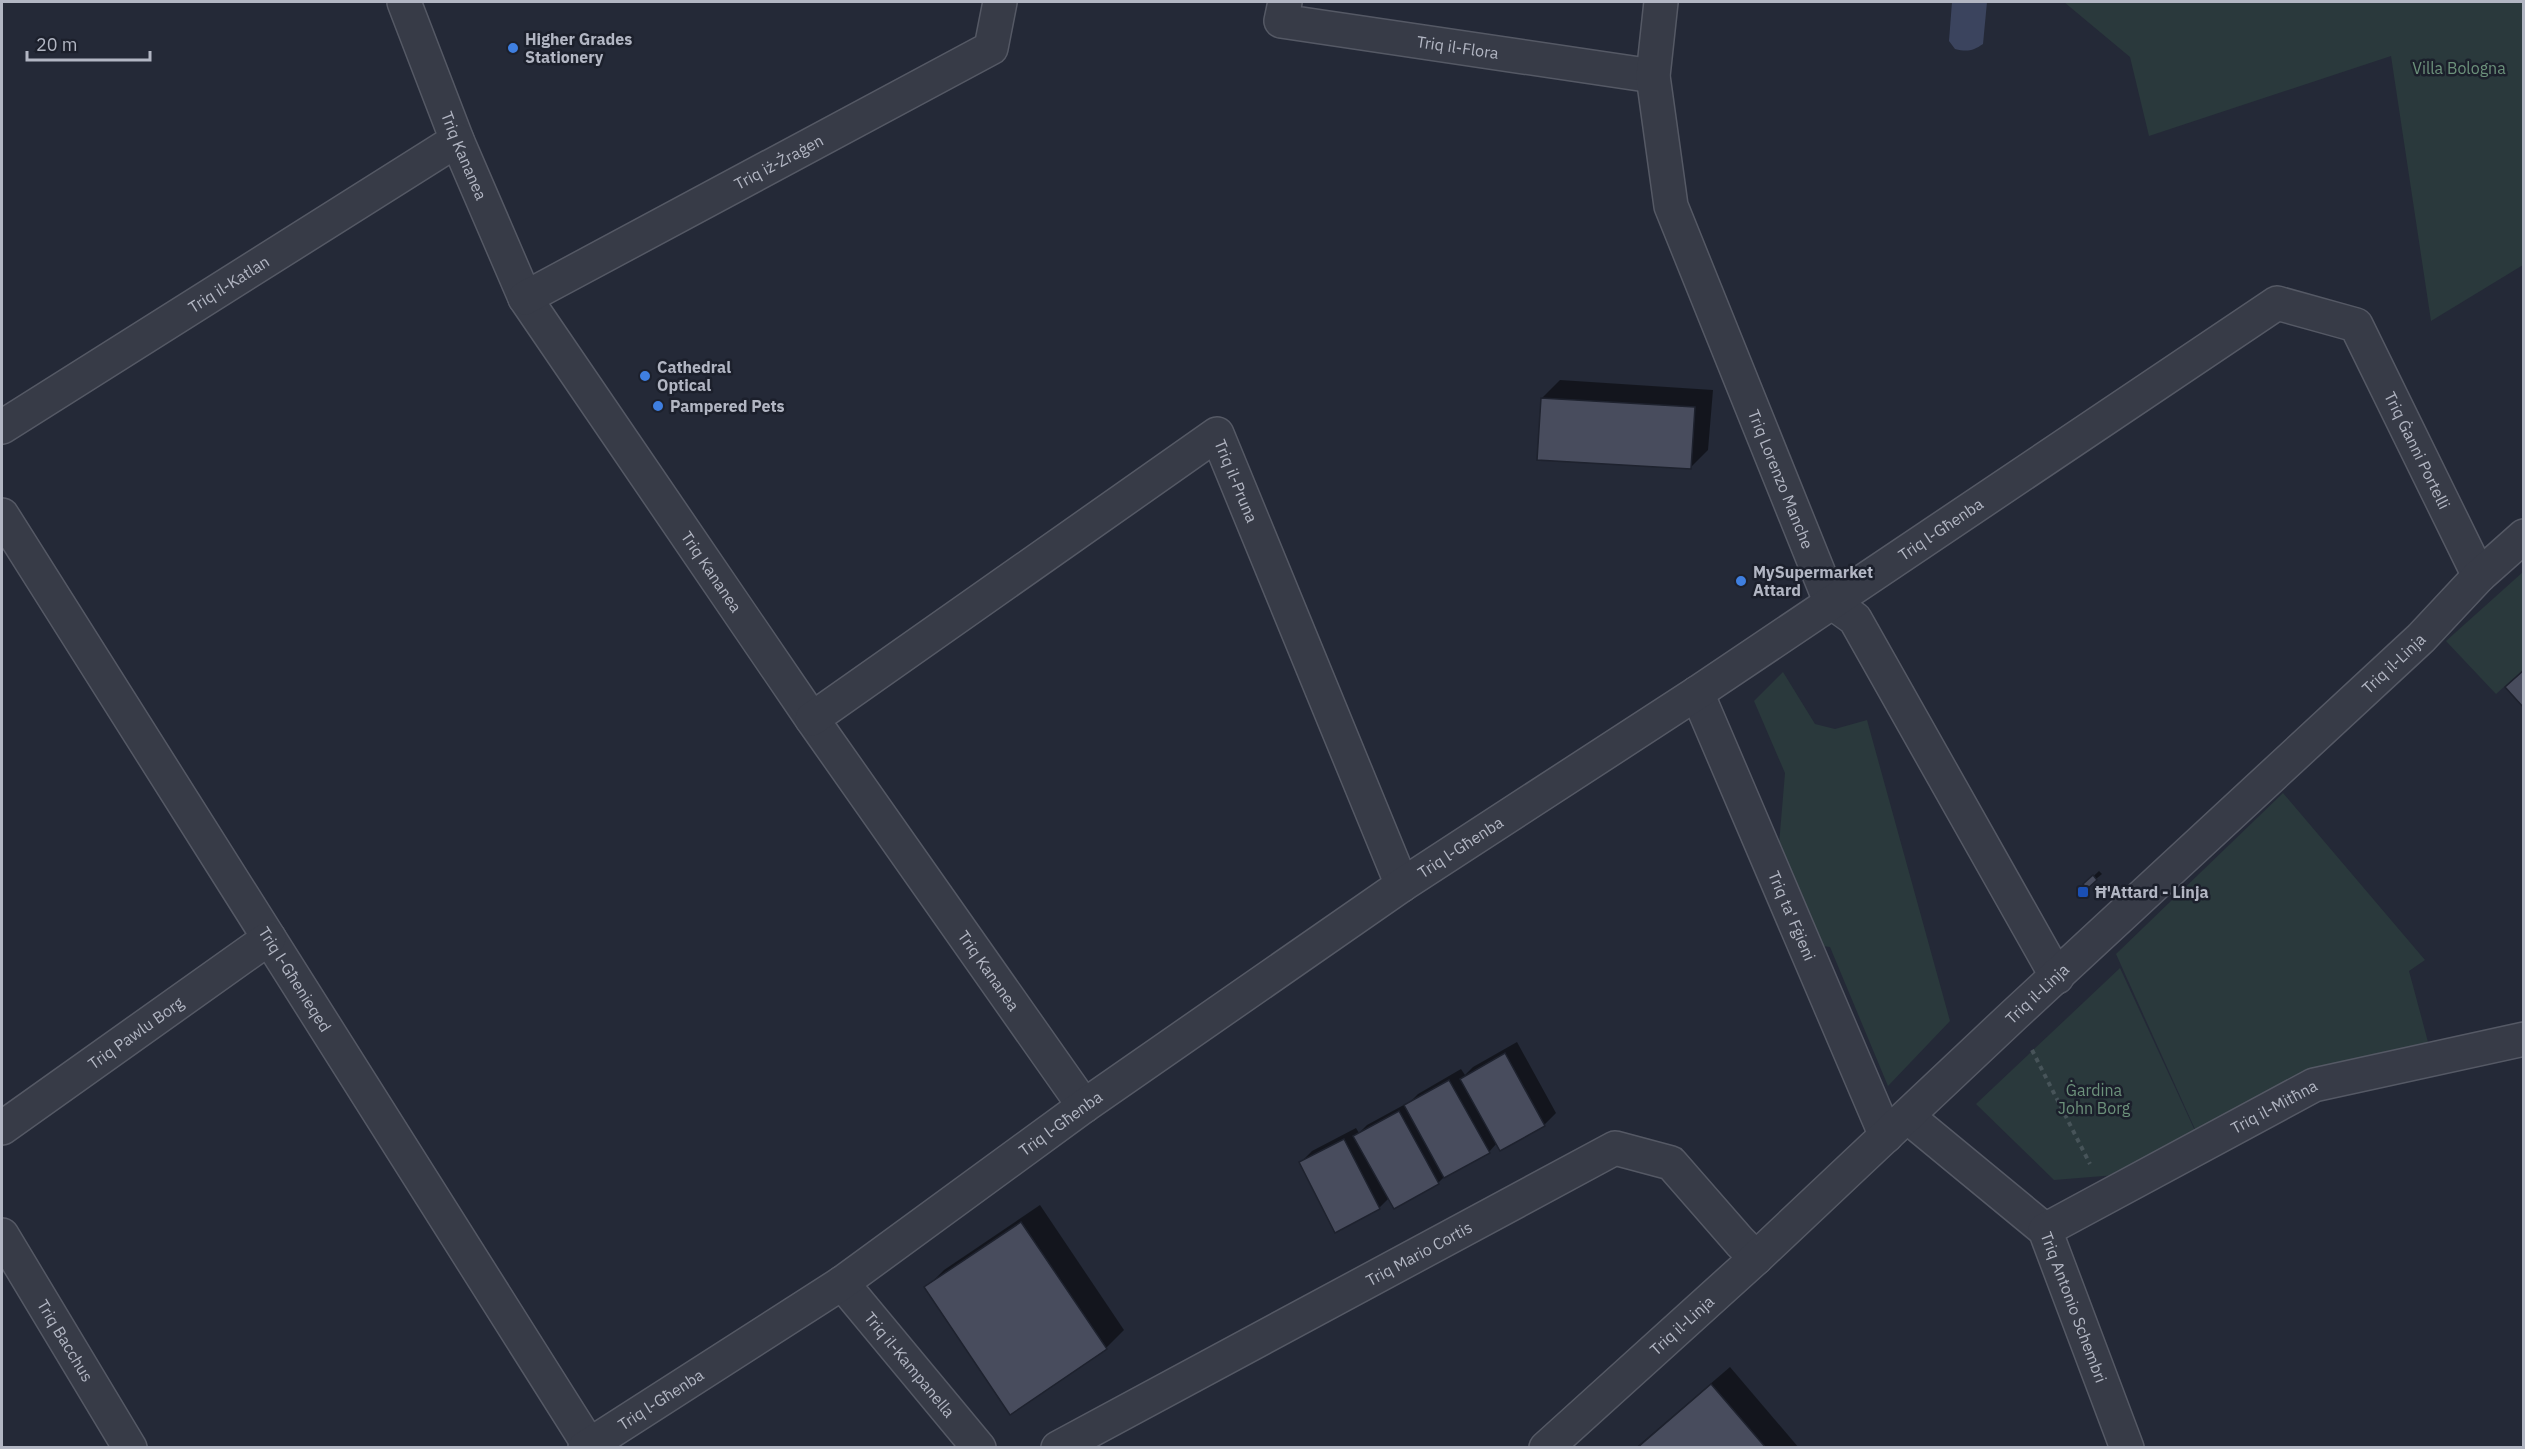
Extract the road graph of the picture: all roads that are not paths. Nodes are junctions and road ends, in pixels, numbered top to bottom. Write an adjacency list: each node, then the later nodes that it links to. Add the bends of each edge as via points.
1 (404, 2): 6 (street, Triq Kananea)
2 (1000, 2): 7 (street, Triq iż-Żraġen, via 991,48)
3 (1285, 2): 5 (street, Triq il-Flora, via 1281,21)
4 (1661, 2): 5 (street, Triq Lorenzo Manche)
5 (1653, 76): 13 (street, Triq Lorenzo Manche, via 1671,206)
6 (457, 140): 7 (street, Triq Kananea); 9 (street, Triq il-Katlan)
7 (525, 298): 15 (street, Triq Kananea)
8 (2356, 325): 12 (street, Triq Ġanni Portelli); 13 (street, Triq l-Għenba, via 2277,303)
9 (2, 427)
10 (6, 534): 17 (street, Triq l-Għenieqed)
11 (2523, 536): 12 (street, Triq il-Linja)
12 (2479, 576): 18 (street, Triq il-Linja, via 2421,638)
13 (1830, 602): 14 (street, Triq l-Għenba); 18 (street, via 1855,619)
14 (1697, 693): 16 (street, Triq l-Għenba); 21 (street, Triq ta' Fġieni)
15 (812, 718): 16 (street, Triq il-Pruna, via 1217,434); 20 (street, Triq Kananea)
16 (1402, 885): 20 (street, Triq l-Għenba)
17 (269, 938): 22 (street, Triq Pawlu Borg); 27 (street, Triq l-Għenieqed)
18 (2057, 977): 21 (street, Triq il-Linja)
19 (2523, 1039): 23 (street, Triq il-Mitħna, via 2314,1085)
20 (1084, 1106): 26 (street, Triq l-Għenba)
21 (1897, 1126): 23 (street, Triq Antonio Schembri); 25 (street, Triq il-Linja)
22 (2, 1128)
23 (2045, 1230): 32 (street, Triq Antonio Schembri)
24 (2, 1234): 28 (street, Triq Bacchus)
25 (1756, 1258): 30 (street, Triq Mario Cortis, via 1671,1163 1615,1148); 31 (street, Triq il-Linja)
26 (842, 1283): 27 (street, Triq l-Għenba, via 633,1415); 29 (street, Triq il-Kampanella)
27 (598, 1447)
28 (130, 1448)
29 (979, 1448)
30 (1058, 1448)
31 (1546, 1448)
32 (2127, 1448)

